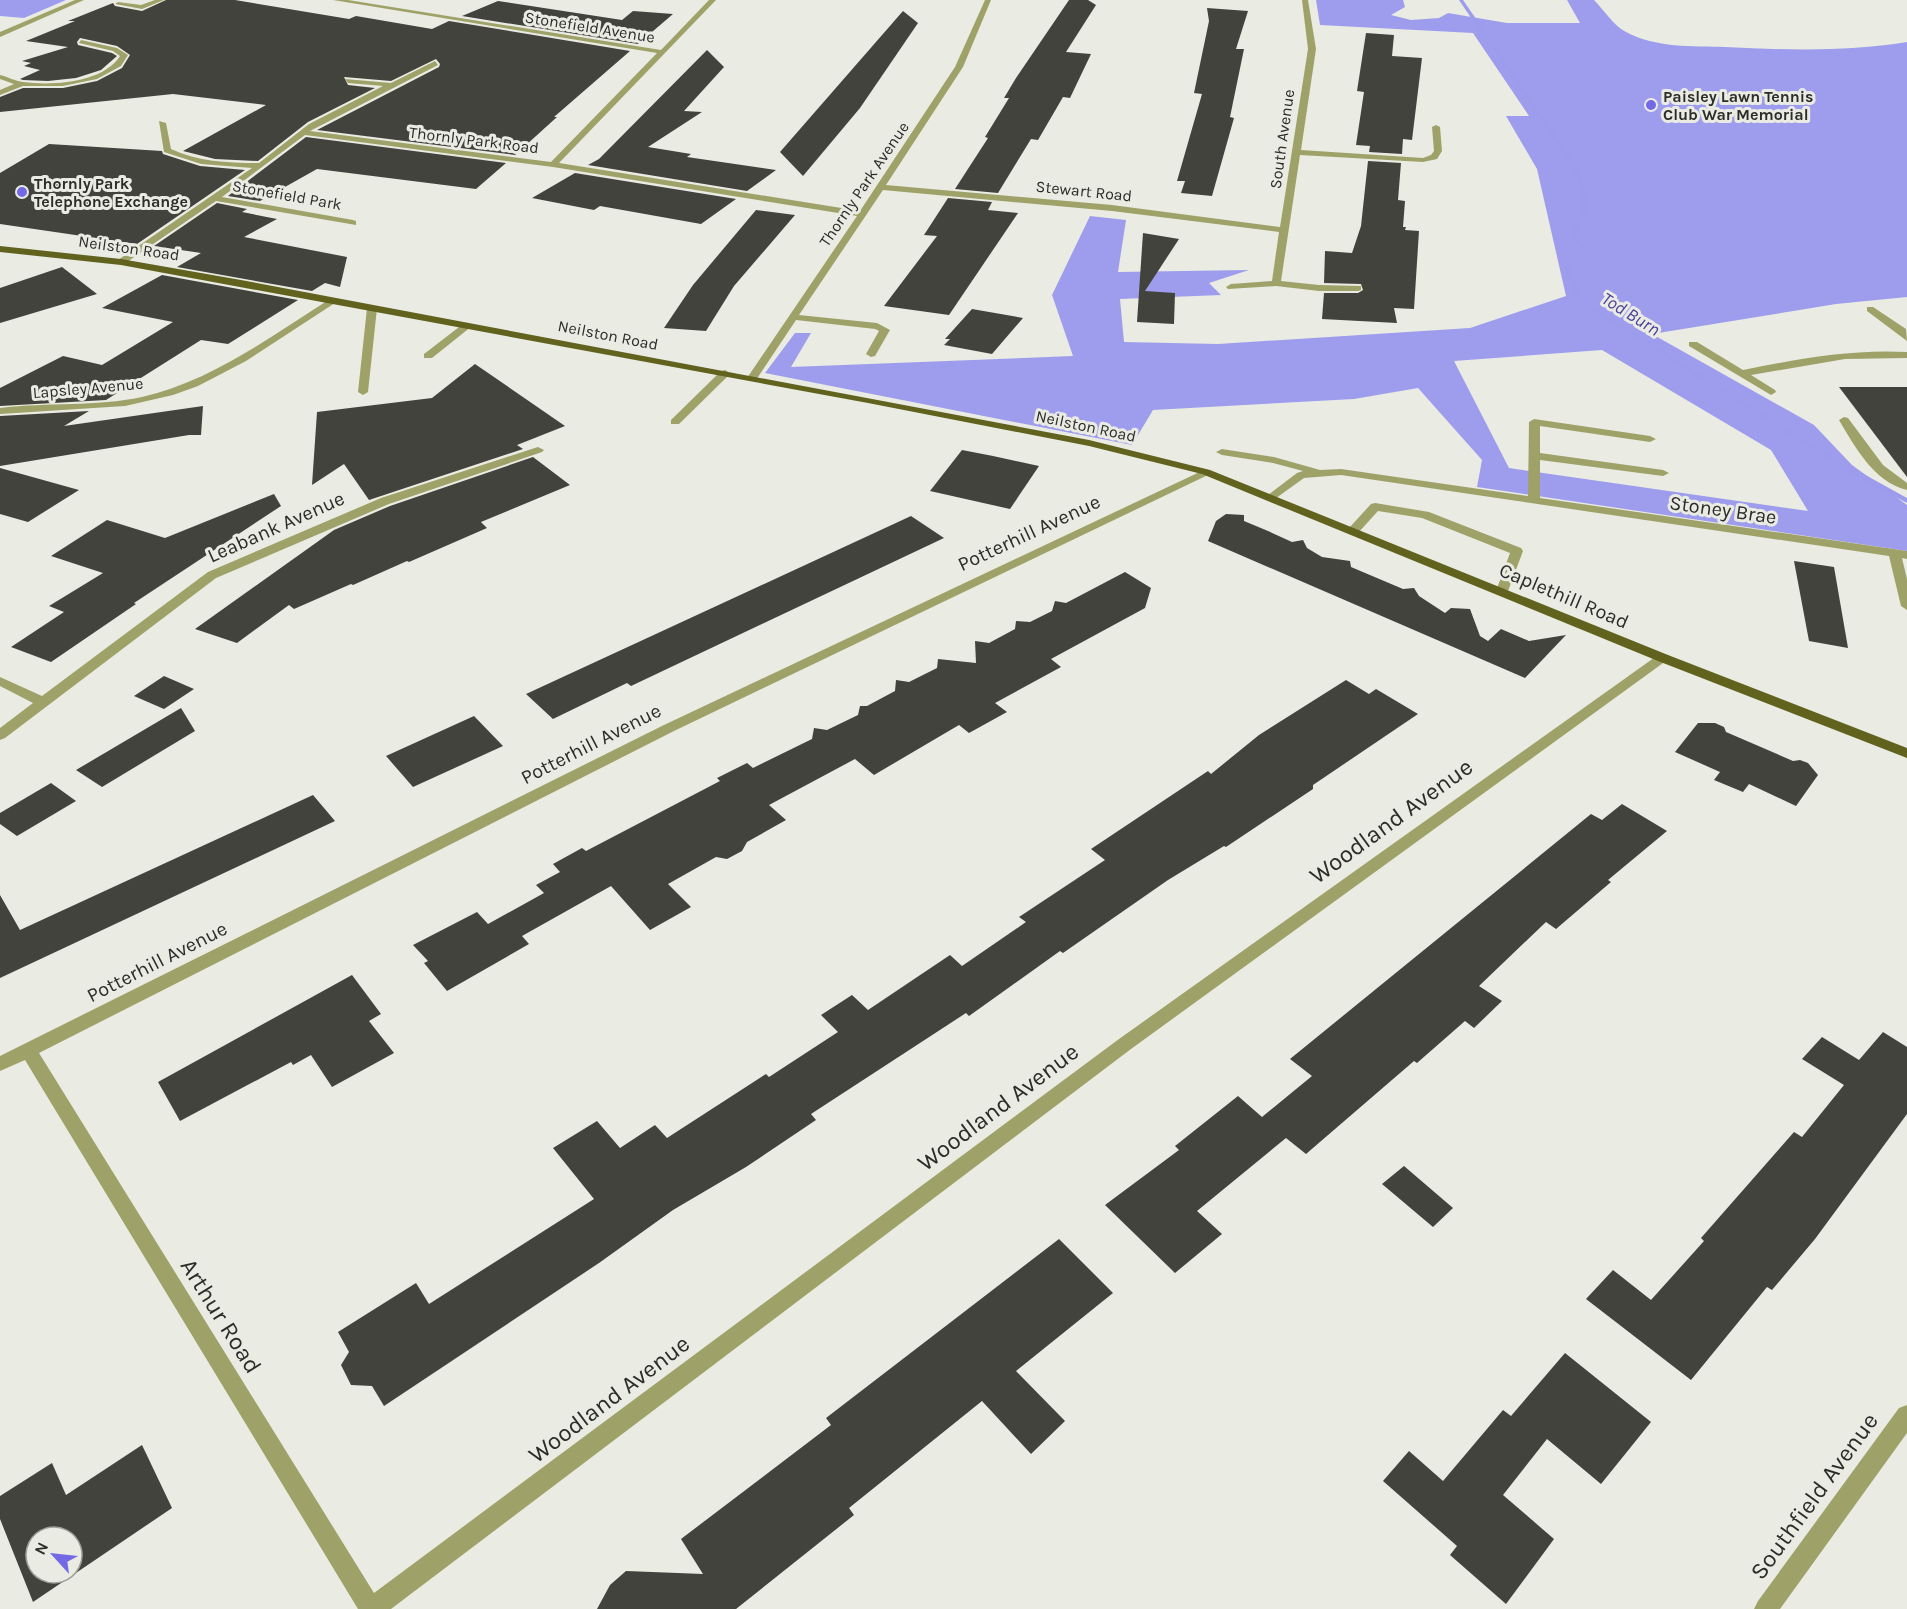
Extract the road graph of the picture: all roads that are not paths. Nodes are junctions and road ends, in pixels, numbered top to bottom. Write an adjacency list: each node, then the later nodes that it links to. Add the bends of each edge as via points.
1 (81, 0): 8 (street)
2 (161, 0): 7 (street, via 142,7)
3 (336, 0): 10 (street, Stonefield Avenue)
4 (713, 0): 10 (street)
5 (988, 0): 23 (street, Thornly Park Avenue, via 959,67)
6 (1305, 0): 20 (street, South Avenue, via 1312,49)
7 (118, 4)
8 (0, 34)
9 (81, 42): 14 (street, via 115,49 124,55 122,63 84,80)
10 (663, 52): 21 (street)
11 (435, 63): 15 (street)
12 (0, 77): 14 (street)
13 (348, 81): 15 (street)
14 (22, 84): 16 (street)
15 (392, 85): 19 (street)
16 (0, 93)
17 (162, 123): 22 (street, via 167,150 176,155)
18 (1436, 127): 20 (street, via 1437,151 1434,157 1423,160)
19 (304, 133): 21 (street, Thornly Park Road); 22 (street)
20 (1296, 152): 27 (street, South Avenue)
21 (553, 165): 25 (street, Thornly Park Road)
22 (261, 166): 24 (street)
23 (880, 187): 25 (street, Thornly Park Avenue); 27 (street, Stewart Road, via 1112,208)
24 (215, 198): 26 (street, Stonefield Park); 29 (street)
25 (861, 214): 36 (street, Thornly Park Avenue)
26 (353, 223)
27 (1284, 230): 30 (street, South Avenue)
28 (0, 249): 29 (main road, Neilston Road)
29 (121, 262): 33 (main road, Neilston Road)
30 (1276, 283): 31 (street); 32 (street)
31 (1231, 287)
32 (1359, 288)
33 (333, 301): 34 (main road, Neilston Road); 48 (street, Lapsley Avenue, via 239,363 201,382 143,400)
34 (372, 308): 37 (main road, Neilston Road); 46 (street)
35 (1870, 309): 38 (street)
36 (792, 317): 40 (street, via 878,326 885,330); 45 (street, Thornly Park Avenue)
37 (467, 326): 42 (street); 43 (main road, Neilston Road)
38 (1907, 338)
39 (1693, 344): 44 (street)
40 (870, 354)
41 (1907, 355): 44 (street, via 1886,353 1795,362)
42 (428, 356)
43 (725, 373): 45 (main road, Neilston Road); 50 (street)
44 (1740, 374): 47 (street)
45 (752, 378): 55 (main road, Neilston Road, via 1089,443)
46 (363, 392)
47 (1770, 392)
48 (0, 411)
49 (1844, 420): 58 (street, via 1893,482)
50 (675, 422)
51 (1650, 439): 54 (street, via 1534,422)
52 (538, 450): 67 (street, Leabank Avenue, via 385,501 212,575)
53 (1222, 452): 56 (street)
54 (1534, 456): 57 (street); 60 (street)
55 (1206, 472): 59 (main road, Caplethill Road); 70 (street, Potterhill Avenue, via 669,728)
56 (1321, 473): 59 (street, Stoney Brae, via 1301,475); 60 (street, Stoney Brae, via 1341,472)
57 (1663, 473)
58 (1907, 487)
59 (1272, 497): 61 (main road, Caplethill Road)
60 (1534, 502): 62 (street, Stoney Brae)
61 (1354, 530): 63 (main road, Caplethill Road); 63 (street, via 1375,507 1425,515 1517,551)
62 (1901, 554): 64 (street)
63 (1502, 591): 65 (main road, Caplethill Road)
64 (1907, 606)
65 (1663, 658): 69 (main road, Caplethill Road); 73 (street, Woodland Avenue, via 1125,1044)
66 (0, 681): 67 (street)
67 (42, 702): 68 (street, Leabank Avenue)
68 (0, 735)
69 (1907, 753)
70 (28, 1050): 71 (street, Potterhill Avenue); 73 (street, Arthur Road)
71 (0, 1064)
72 (1907, 1415): 74 (street, Southfield Avenue)
73 (371, 1609)
74 (1766, 1609)

